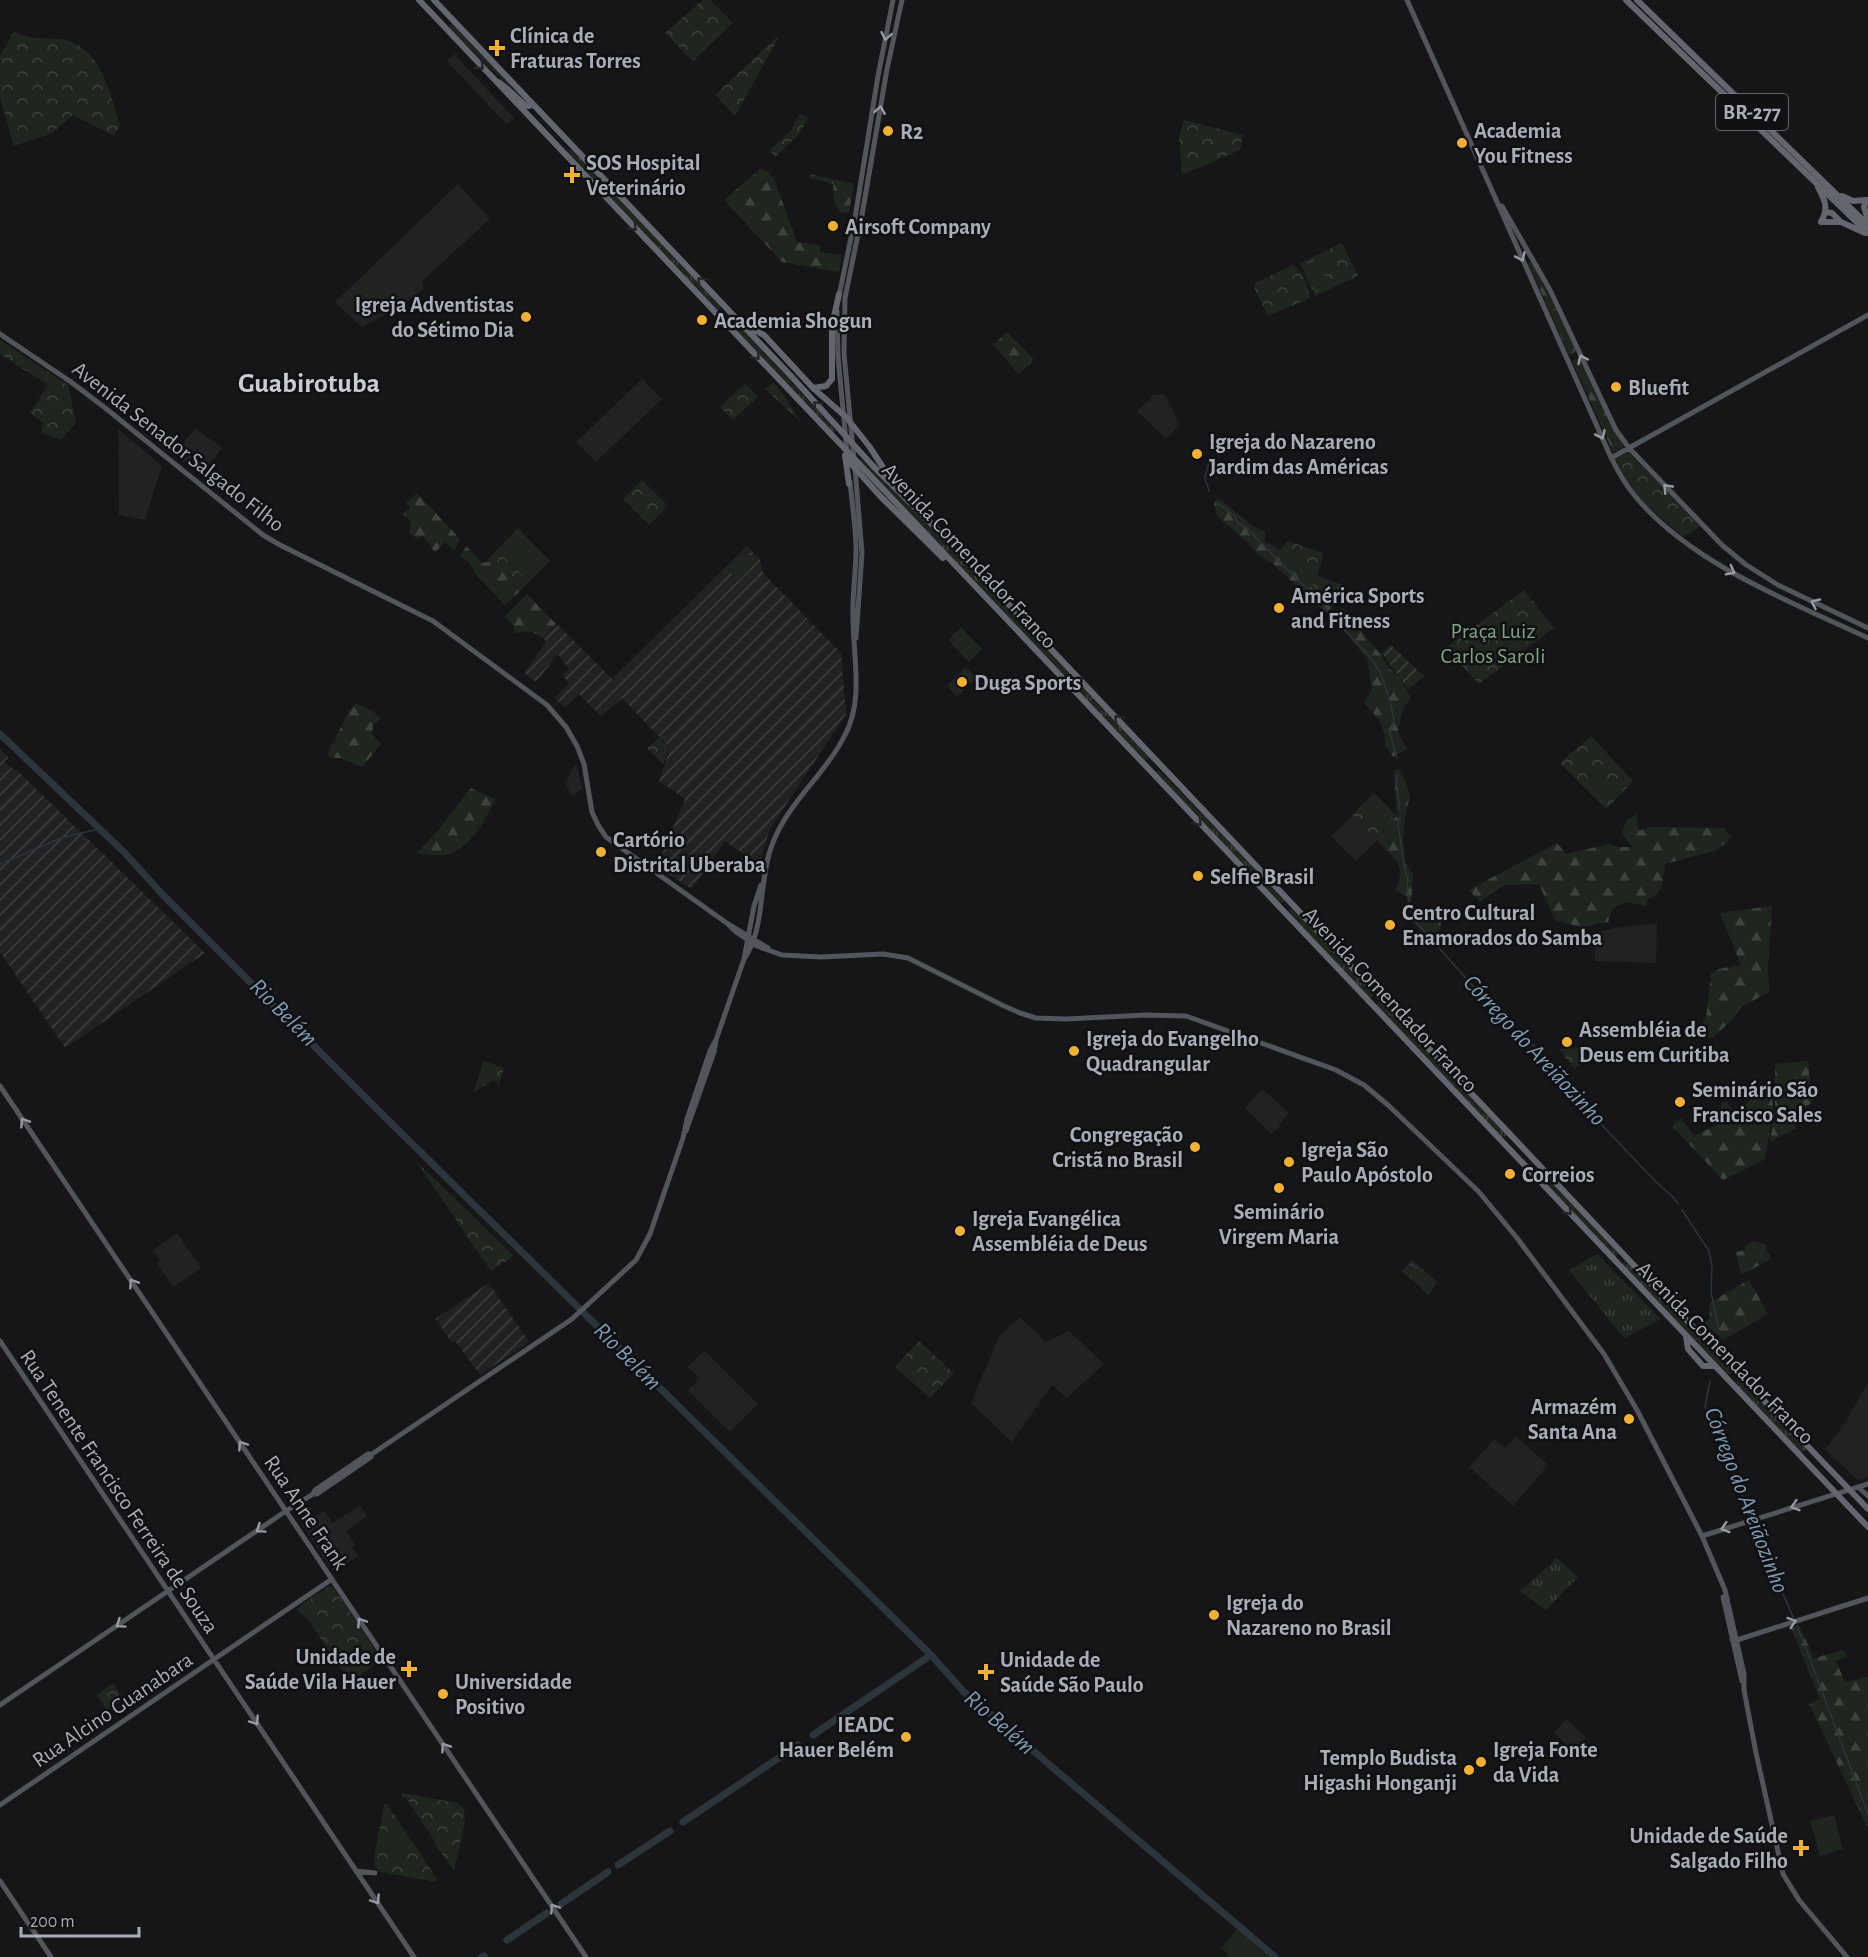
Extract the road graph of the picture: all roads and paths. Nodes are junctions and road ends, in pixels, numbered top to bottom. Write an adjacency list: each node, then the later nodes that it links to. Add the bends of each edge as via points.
1 (419, 0): 9 (highway)
2 (434, 0): 8 (highway, Avenida Comendador Franco)
3 (893, 0): 11 (main road, one-way to 11)
4 (902, 0): 10 (main road)
5 (1407, 0): 19 (main road)
6 (1626, 0): 18 (highway, BR-277)
7 (1637, 0): 20 (highway, BR-277)
8 (444, 11): 9 (highway); 13 (highway, Avenida Comendador Franco)
9 (448, 32): 12 (highway, one-way to 12)
10 (887, 69): 11 (main road); 31 (main road, one-way to 10, via 845,298)
11 (879, 72): 27 (main road)
12 (493, 79): 13 (highway, via 525,105); 15 (highway)
13 (533, 104): 14 (highway, Avenida Comendador Franco)
14 (561, 133): 15 (highway, via 560,140); 16 (highway, Avenida Comendador Franco)
15 (552, 141): 17 (highway)
16 (572, 145): 17 (highway, via 564,146); 29 (highway, Avenida Comendador Franco, one-way to 16)
17 (564, 154): 34 (highway, one-way to 34)
18 (1815, 181): 22 (highway, via 1825,201); 26 (highway, BR-277)
19 (1489, 184): 33 (main road, one-way to 19, via 1616,430 1545,281); 35 (main road, one-way to 35)
20 (1835, 193): 21 (highway, via 1853,201); 25 (highway, BR-277)
21 (1867, 200): 23 (highway, via 1864,207)
22 (1825, 212): 24 (highway); 24 (highway, via 1821,222)
23 (1868, 220)
24 (1841, 222): 26 (highway)
25 (1868, 225)
26 (1868, 234)
27 (839, 294): 31 (main road, via 837,326); 32 (highway, via 831,333 832,379 824,387)
28 (1868, 315): 33 (main road)
29 (741, 323): 32 (highway, via 764,335); 37 (highway, Avenida Comendador Franco, one-way to 29)
30 (0, 334): 44 (main road, Avenida Senador Salgado Filho, via 104,407 263,535 433,621 542,701 562,721 577,746 592,812 603,834)
31 (843, 387): 44 (main road, via 862,553 852,716 836,750 783,823 770,849 754,902)
32 (813, 388): 37 (highway, via 855,428)
33 (1629, 448): 35 (main road); 38 (main road, one-way to 33, via 1778,585 1739,560)
34 (844, 449): 36 (highway); 41 (highway, Avenida Comendador Franco, via 853,466 881,497 975,586)
35 (1611, 458): 39 (main road, one-way to 39, via 1640,502 1682,540 1748,580)
36 (849, 484)
37 (900, 494): 40 (highway, Avenida Comendador Franco, one-way to 37)
38 (1868, 628)
39 (1868, 638)
40 (1158, 762): 41 (highway, via 1149,762); 42 (highway, Avenida Comendador Franco)
41 (1149, 770): 43 (highway, Avenida Comendador Franco, one-way to 43)
42 (1288, 899): 43 (highway, via 1283,905); 46 (highway, Avenida Comendador Franco)
43 (1276, 904): 47 (highway, Avenida Comendador Franco)
44 (750, 939): 63 (main road, via 643,1250 575,1316 317,1494); 65 (main road, Avenida Senador Salgado Filho, via 775,952 801,957 899,956 1036,1018 1186,1016 1304,1057 1364,1085 1479,1192 1604,1354)
45 (0, 1086): 63 (main road, Rua Anne Frank, one-way to 45)
46 (1509, 1132): 47 (highway, via 1506,1139); 48 (highway, Avenida Comendador Franco)
47 (1499, 1139): 49 (highway, Avenida Comendador Franco)
48 (1520, 1144): 49 (highway, via 1513,1145); 50 (highway, Avenida Comendador Franco)
49 (1511, 1151): 51 (highway, Avenida Comendador Franco, one-way to 51)
50 (1628, 1258): 51 (highway, via 1619,1257); 53 (highway, Avenida Comendador Franco)
51 (1619, 1265): 54 (highway, Avenida Comendador Franco, via 1686,1335 1688,1349 1695,1357 1704,1366 1715,1366)
52 (0, 1341): 67 (main road, Rua Tenente Francisco Ferreira de Souza)
53 (1740, 1374): 54 (highway, via 1732,1376); 55 (highway, Avenida Comendador Franco)
54 (1731, 1382): 56 (highway, Avenida Comendador Franco)
55 (1810, 1448): 56 (highway, via 1806,1455); 59 (highway, Avenida Comendador Franco)
56 (1800, 1455): 60 (highway, Avenida Comendador Franco)
57 (1868, 1484): 58 (main road)
58 (1858, 1487): 59 (main road); 61 (main road)
59 (1850, 1489): 60 (main road); 62 (highway, Avenida Comendador Franco)
60 (1836, 1493): 64 (highway, Avenida Comendador Franco); 65 (main road, one-way to 65)
61 (1868, 1496)
62 (1868, 1509)
63 (286, 1511): 66 (main road, Rua Anne Frank); 67 (main road, one-way to 67)
64 (1868, 1527)
65 (1702, 1536): 69 (main road, Avenida Senador Salgado Filho, via 1729,1605)
66 (332, 1580): 70 (main road, Rua Alcino Guanabara); 78 (main road, Rua Anne Frank, one-way to 66)
67 (168, 1591): 70 (main road, Rua Tenente Francisco Ferreira de Souza); 71 (main road, one-way to 71)
68 (1868, 1598): 69 (main road, one-way to 68)
69 (1734, 1639): 79 (main road, Avenida Senador Salgado Filho, via 1783,1874 1799,1900)
70 (214, 1660): 72 (main road, Rua Alcino Guanabara); 73 (main road, Rua Tenente Francisco Ferreira de Souza, one-way to 73)
71 (0, 1705)
72 (0, 1805)
73 (356, 1871): 74 (main road); 77 (main road, Rua Tenente Francisco Ferreira de Souza, one-way to 77)
74 (375, 1873)
75 (0, 1881): 76 (main road)
76 (51, 1957)
77 (414, 1957)
78 (586, 1957)
79 (1847, 1957)

